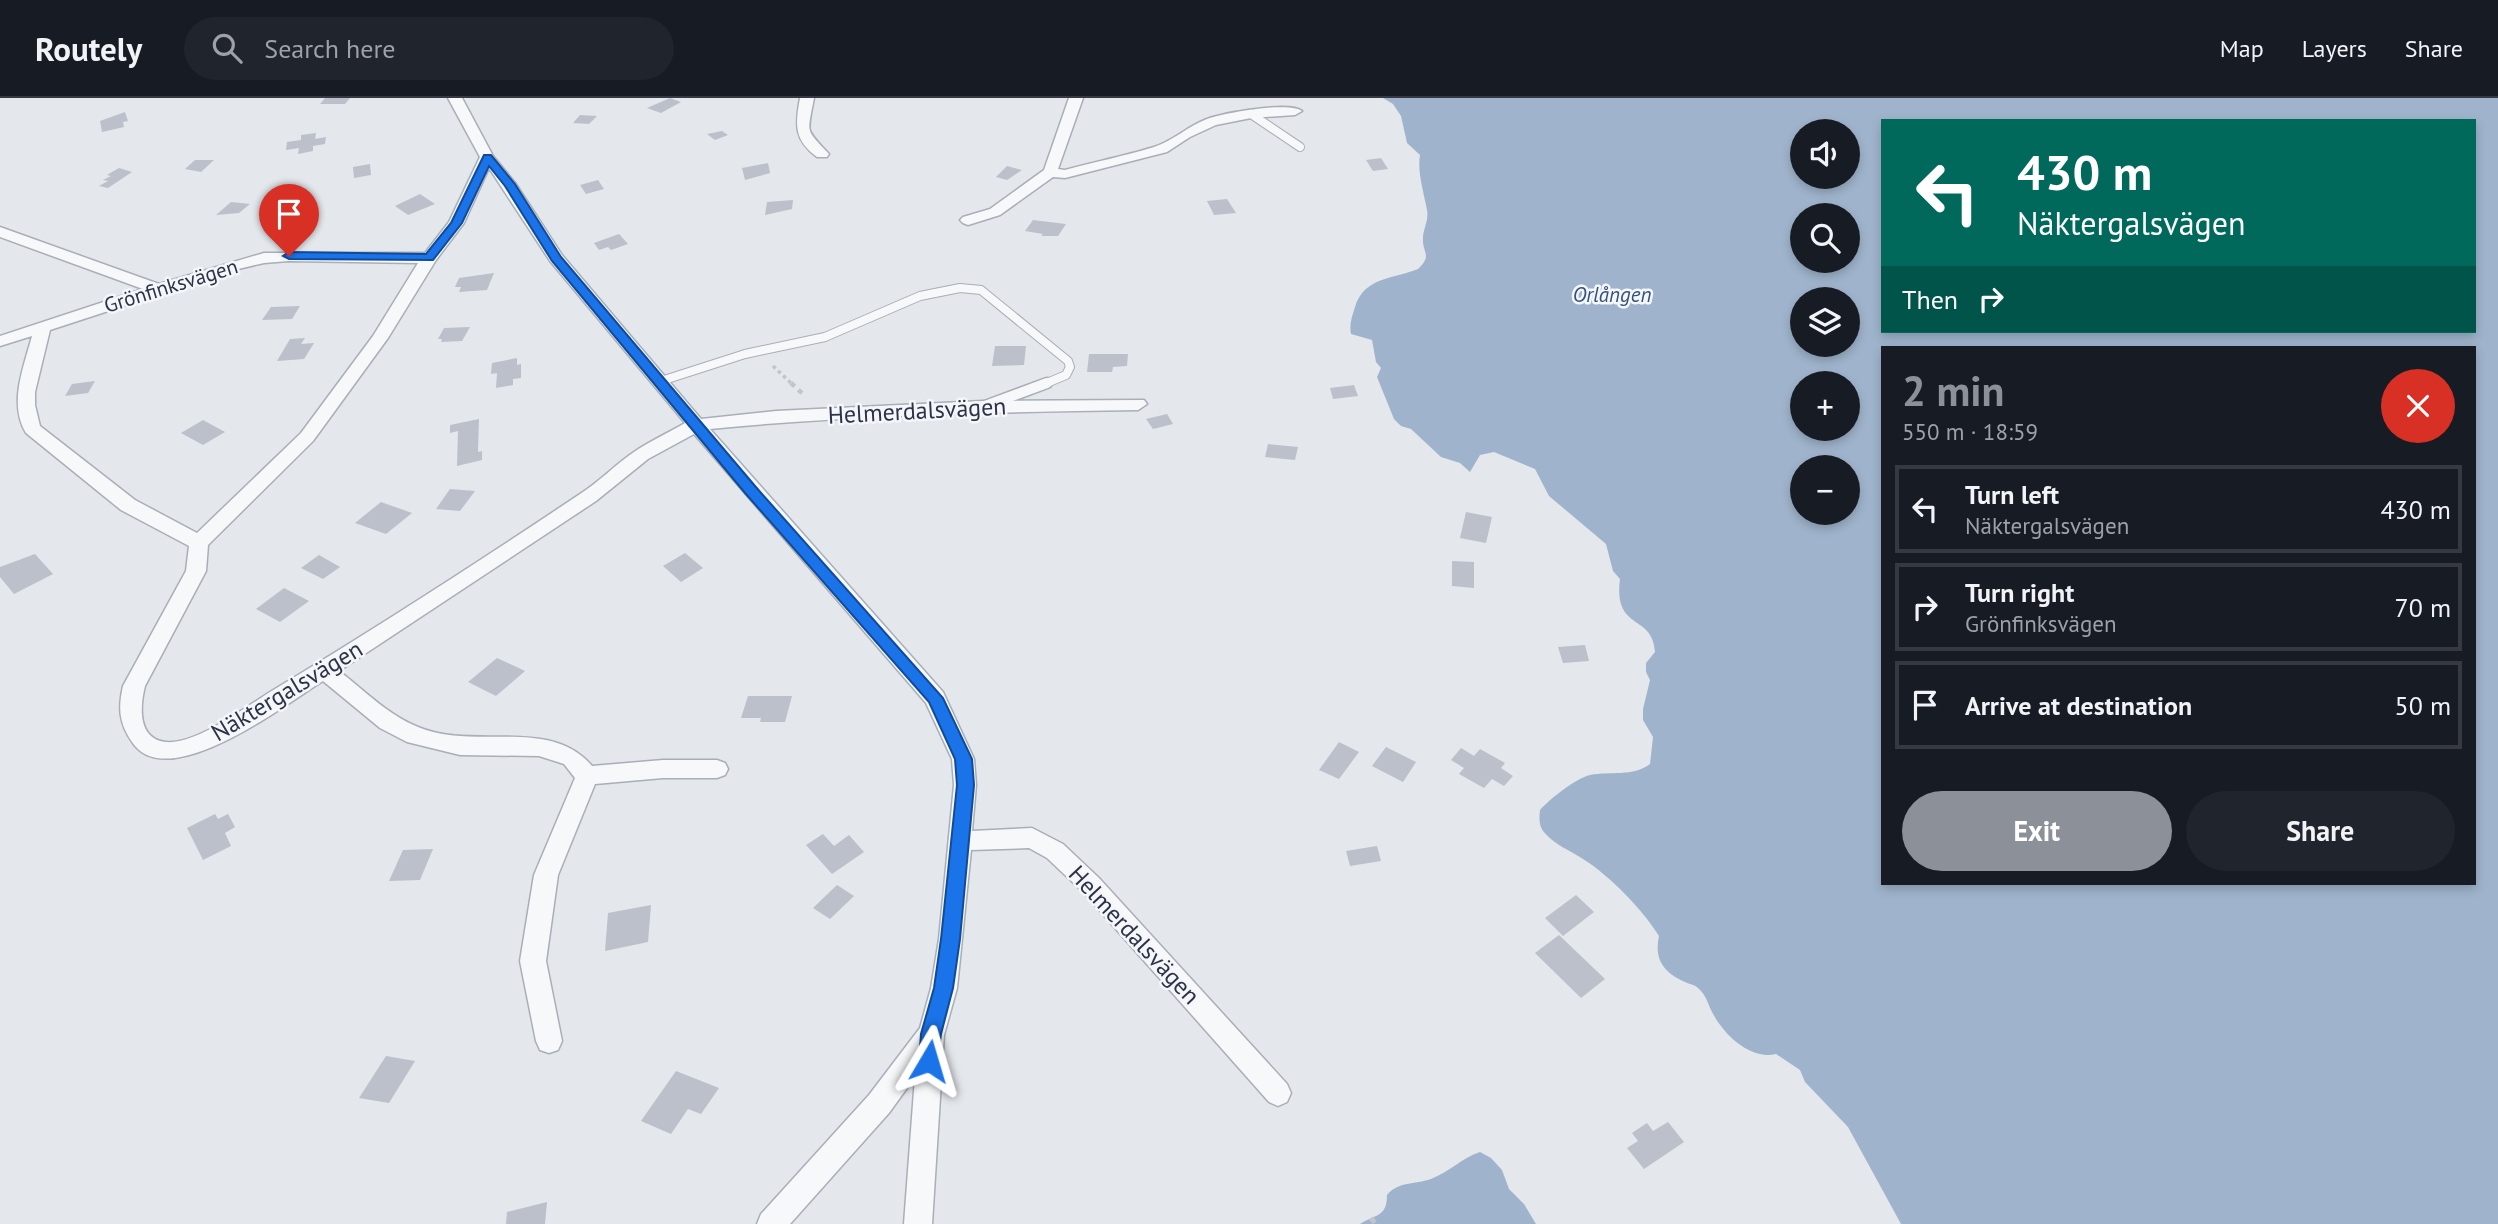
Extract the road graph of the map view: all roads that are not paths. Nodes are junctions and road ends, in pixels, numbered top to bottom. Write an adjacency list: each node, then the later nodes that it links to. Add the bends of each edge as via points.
1 (455, 98): 8 (street)
2 (807, 98): 7 (street, via 801,133 807,144)
3 (1076, 98): 9 (street)
4 (1295, 111): 5 (street)
5 (1251, 114): 6 (lane); 9 (street, via 1212,122 1162,149 1065,174)
6 (1300, 147)
7 (822, 154)
8 (487, 157): 12 (street, via 456,223); 16 (street, via 556,258)
9 (1050, 173): 10 (street, via 995,212)
10 (968, 220)
11 (0, 232): 13 (street)
12 (429, 258): 13 (street, Grönfinksvägen, via 277,257); 20 (street, via 380,338 307,437)
13 (158, 289): 14 (street, Grönfinksvägen)
14 (42, 328): 15 (street, Grönfinksvägen); 20 (street, via 26,399 32,429 128,505)
15 (0, 341)
16 (661, 381): 18 (lane, via 757,351 822,338 907,300 967,288 981,290 1070,367 1058,379); 19 (street)
17 (1138, 404): 18 (street, Helmerdalsvägen)
18 (983, 407): 19 (street, Helmerdalsvägen)
19 (696, 425): 21 (street, Näktergalsvägen, via 642,455 589,497); 24 (street, via 935,698 964,759)
20 (199, 543): 21 (street, Näktergalsvägen, via 196,570 134,685 129,706 141,739 168,751 192,747)
21 (324, 670): 23 (street, via 388,722 415,736 460,746 557,751 572,758)
22 (717, 769): 23 (street)
23 (587, 776): 26 (street, via 546,875 533,961)
24 (961, 841): 25 (street, via 944,988); 27 (street, Helmerdalsvägen, via 1032,838 1055,851)
25 (931, 1034): 28 (street, via 879,1104); 29 (street)
26 (549, 1041)
27 (1278, 1093)
28 (771, 1224)
29 (918, 1224)

